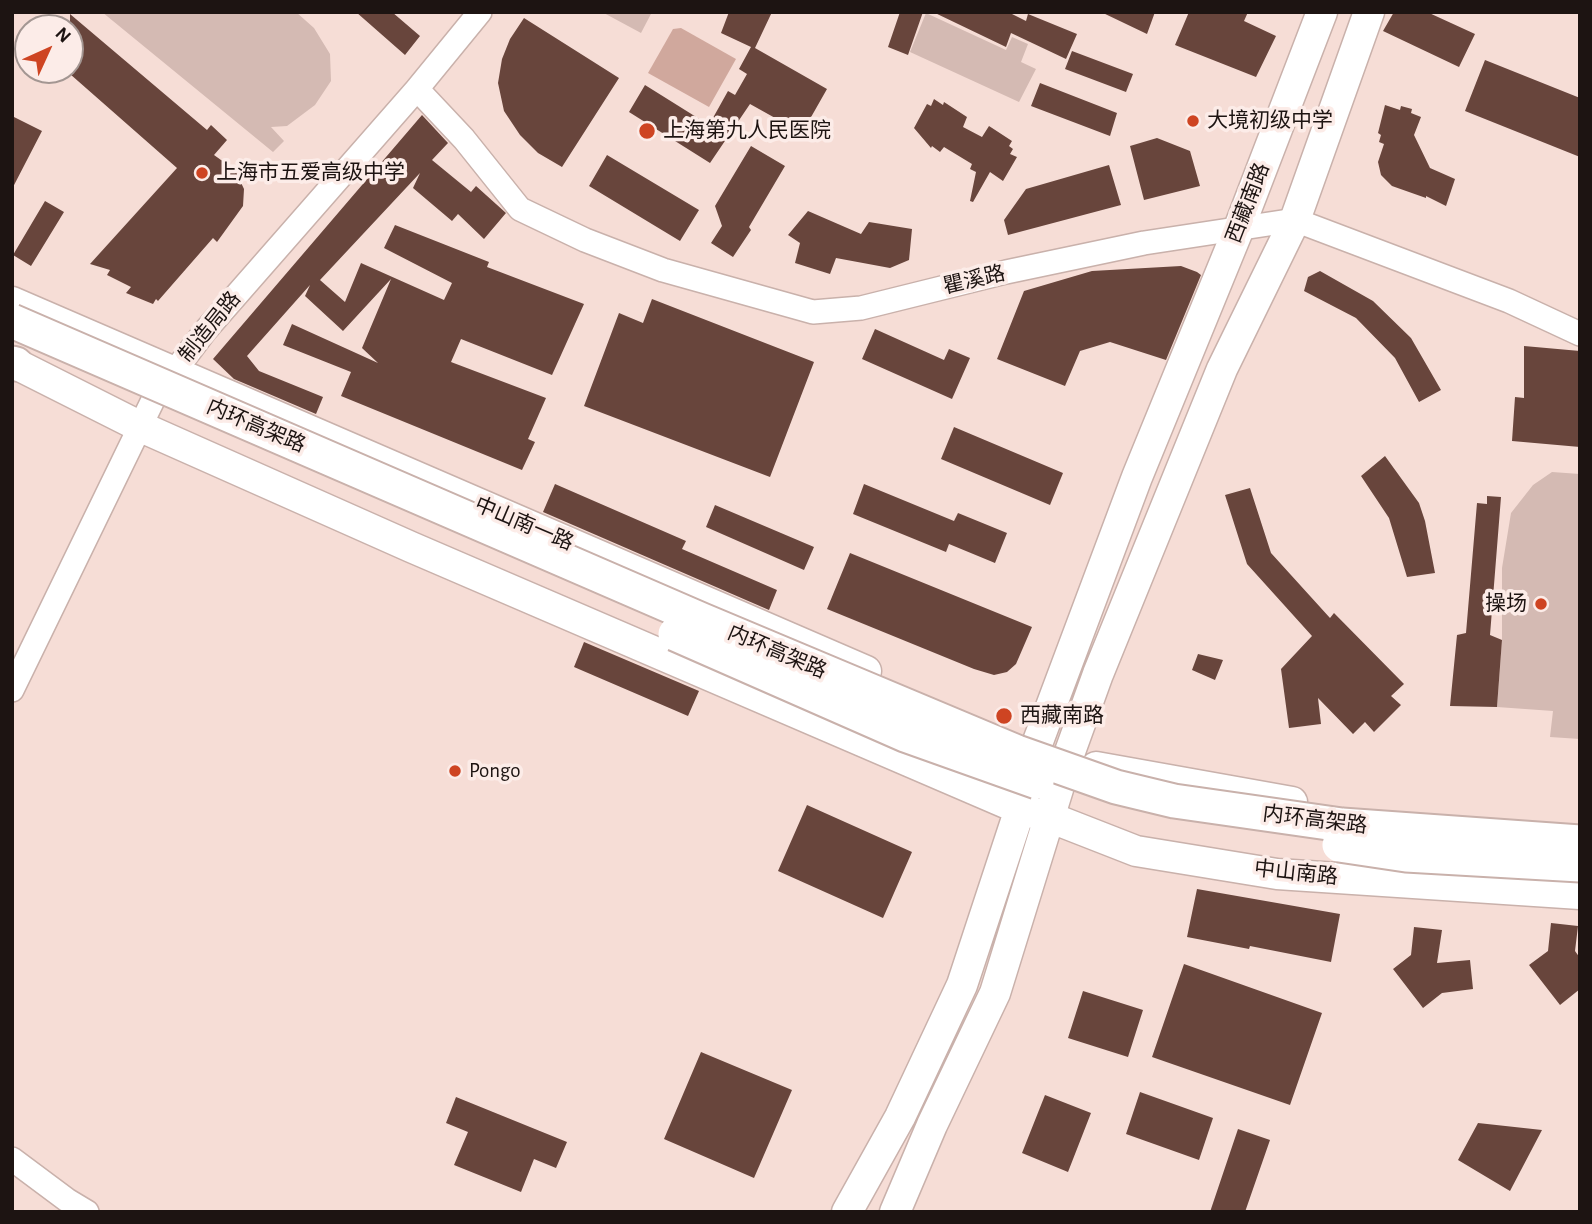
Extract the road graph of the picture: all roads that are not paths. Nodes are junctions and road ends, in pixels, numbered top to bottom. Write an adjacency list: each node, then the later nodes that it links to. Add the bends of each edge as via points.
1 (480, 12): 4 (street, 制造局路)
2 (1322, 12): 6 (main road, 西藏南路)
3 (1369, 12): 5 (main road)
4 (417, 89): 6 (street, 瞿溪路, via 520,209 663,270 813,312 861,307 1094,254); 11 (street, 制造局路)
5 (1294, 220): 6 (street, 瞿溪路); 9 (street, 瞿溪路, via 1509,301); 15 (main road, via 1222,369)
6 (1239, 228): 14 (main road, 西藏南路, via 1137,477)
7 (12, 302): 11 (main road, 中山南一路)
8 (12, 321): 19 (highway, 内环高架路, bridge, via 727,631 1017,752 1116,787 1174,801 1342,825)
9 (1580, 334)
10 (13, 360): 12 (main road); 20 (highway, 内环高架路, bridge, via 246,444 905,735 1071,794 1276,836 1406,855)
11 (173, 373): 12 (street, 制造局路); 14 (main road, 中山南一路)
12 (141, 427): 13 (street, 制造局路); 16 (main road)
13 (12, 690)
14 (1037, 744): 15 (main road); 16 (main road, 西藏南路)
15 (1067, 760): 17 (main road); 18 (main road, via 1334,810)
16 (1020, 809): 17 (main road, 中山南路); 25 (main road, 西藏南路, via 962,985 900,1117)
17 (1049, 817): 21 (main road, 中山南路, via 1136,850 1277,874); 23 (main road, via 995,993)
18 (1580, 826)
19 (1580, 842)
20 (1580, 865)
21 (1580, 894)
22 (12, 1159): 24 (street)
23 (914, 1169): 26 (main road); 27 (main road)
24 (88, 1212)
25 (847, 1212)
26 (895, 1212)
27 (903, 1212)

